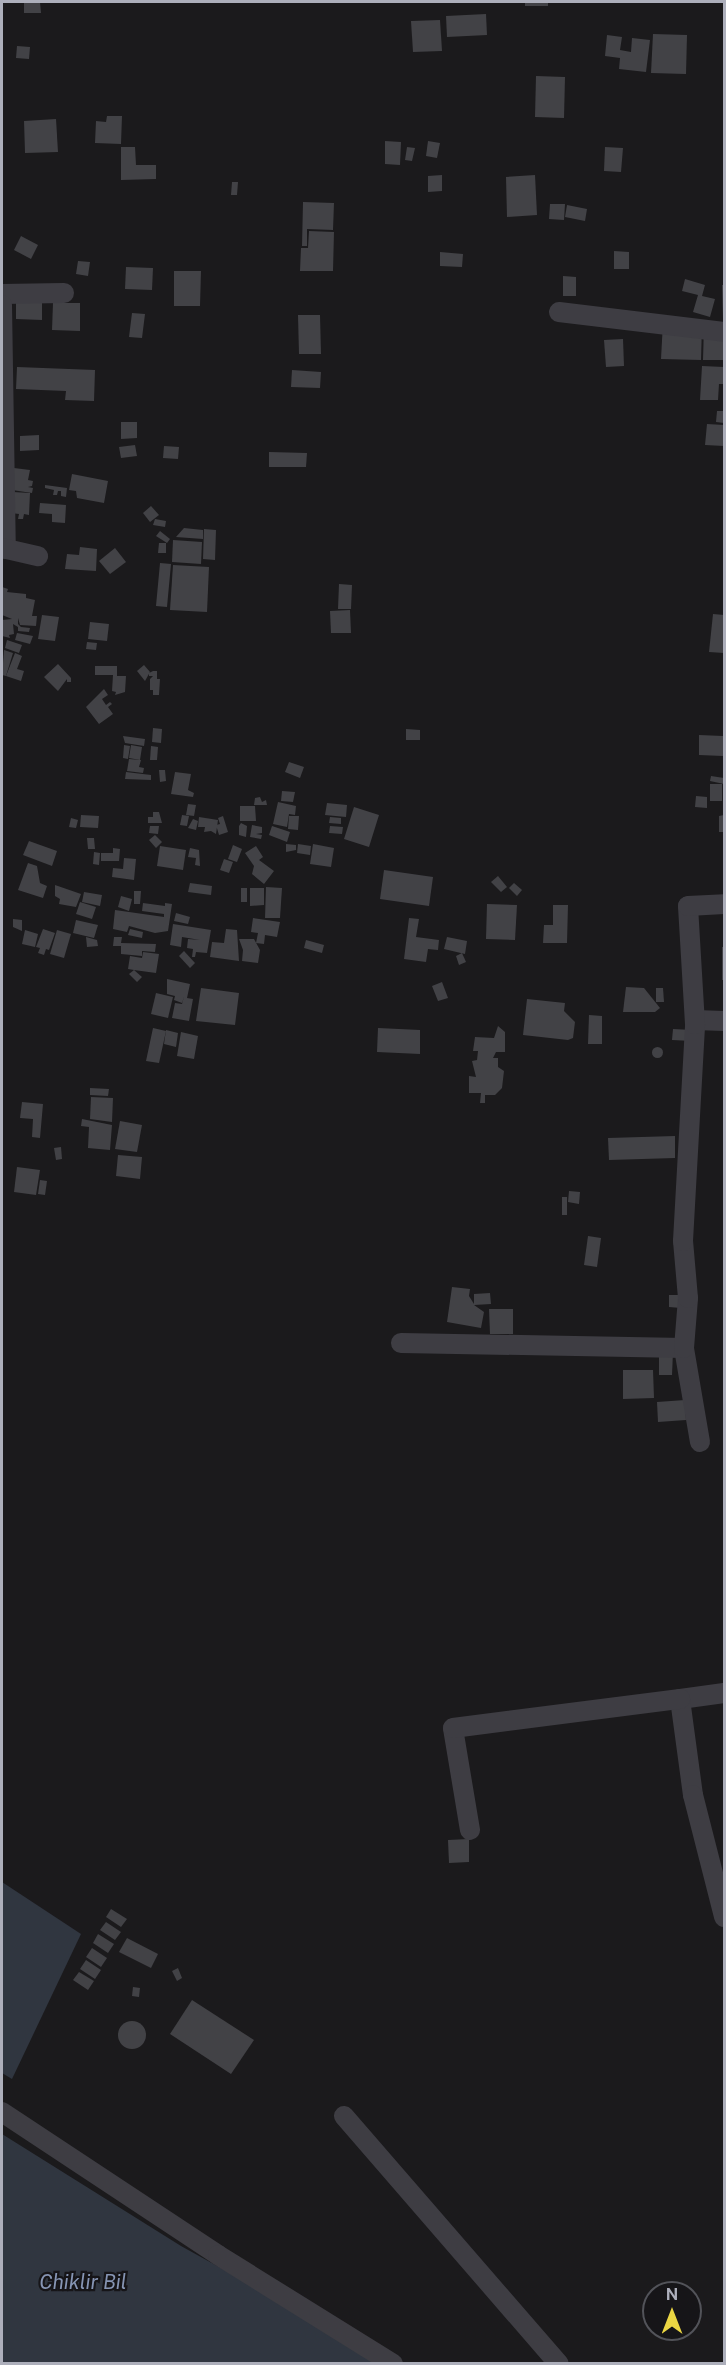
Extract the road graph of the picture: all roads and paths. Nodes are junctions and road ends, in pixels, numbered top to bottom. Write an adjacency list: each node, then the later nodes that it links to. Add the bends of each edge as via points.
1 (64, 292): 2 (street)
2 (2, 294)
3 (2, 305): 6 (street)
4 (559, 312): 5 (street)
5 (724, 332)
6 (4, 549): 7 (street)
7 (38, 556)
8 (724, 904): 9 (street, via 688,906)
9 (695, 1020): 10 (street); 12 (street, via 683,1241 688,1298)
10 (724, 1021)
11 (401, 1343): 12 (street)
12 (684, 1348): 13 (street)
13 (700, 1442)
14 (724, 1693): 15 (street)
15 (680, 1699): 16 (street, via 453,1728); 17 (street, via 693,1795)
16 (470, 1830)
17 (724, 1917)
18 (2, 2112): 20 (street)
19 (344, 2116): 21 (street)
20 (393, 2364)
21 (559, 2364)

